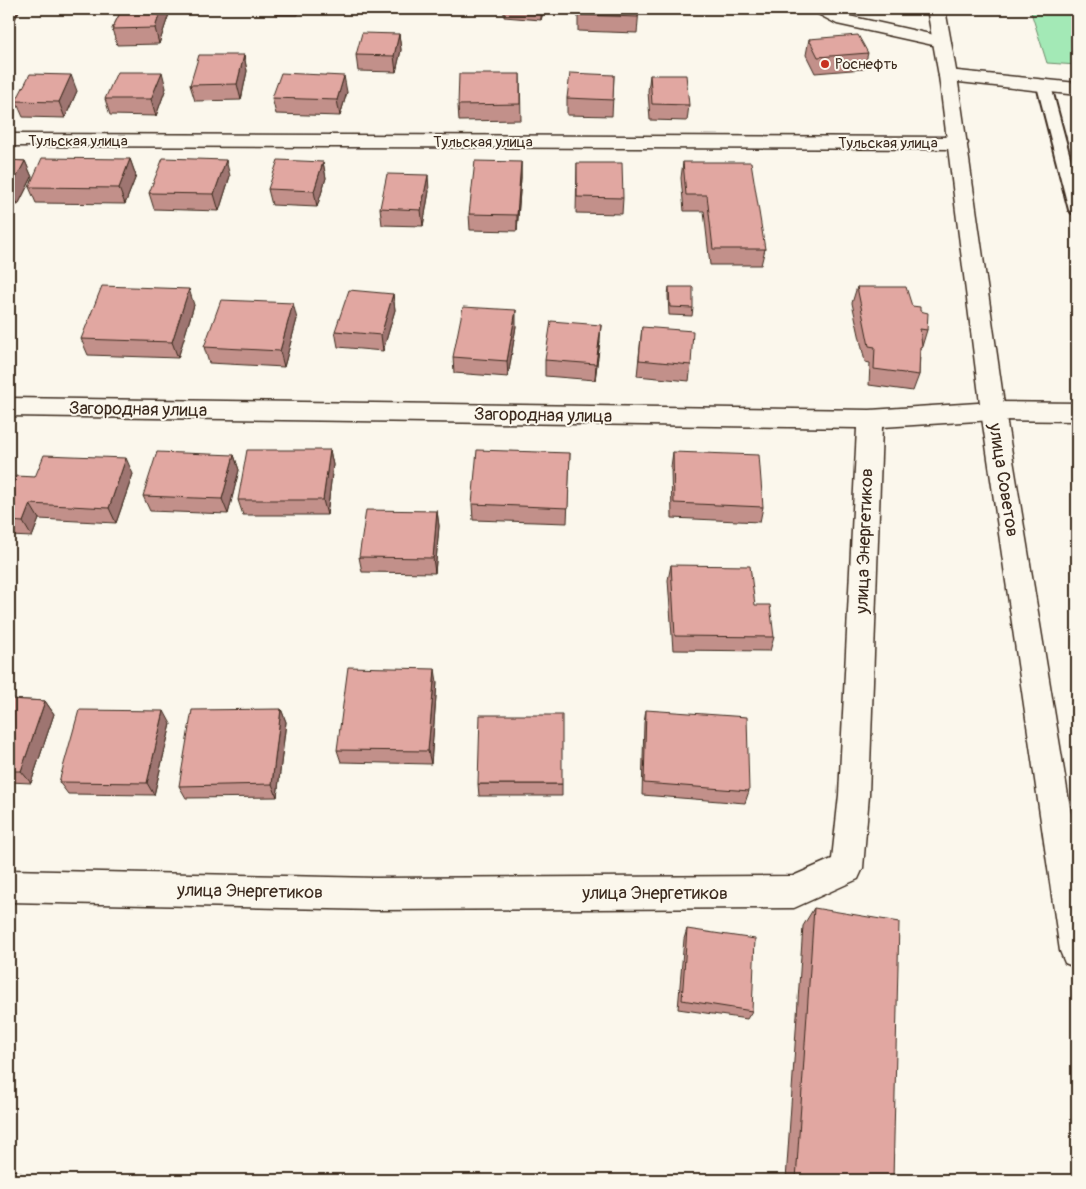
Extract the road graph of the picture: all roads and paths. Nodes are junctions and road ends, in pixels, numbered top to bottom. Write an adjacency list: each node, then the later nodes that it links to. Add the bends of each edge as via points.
1 (822, 9): 3 (street, via 843,20)
2 (936, 9): 3 (street, улица Советов)
3 (942, 42): 4 (street, улица Советов)
4 (948, 76): 5 (street); 8 (street, улица Советов)
5 (1044, 86): 6 (street); 9 (lane)
6 (1077, 89)
7 (9, 140): 8 (street, Тульская улица)
8 (958, 144): 11 (street, улица Советов)
9 (1077, 210)
10 (9, 407): 13 (street, Загородная улица)
11 (993, 411): 12 (street, Загородная улица); 13 (street, Загородная улица); 14 (street, улица Советов)
12 (1077, 412)
13 (870, 419): 15 (street, улица Энергетиков, via 854,796 847,868 794,892 376,894)
14 (1070, 862): 16 (street, улица Советов)
15 (9, 886)
16 (1077, 951)

